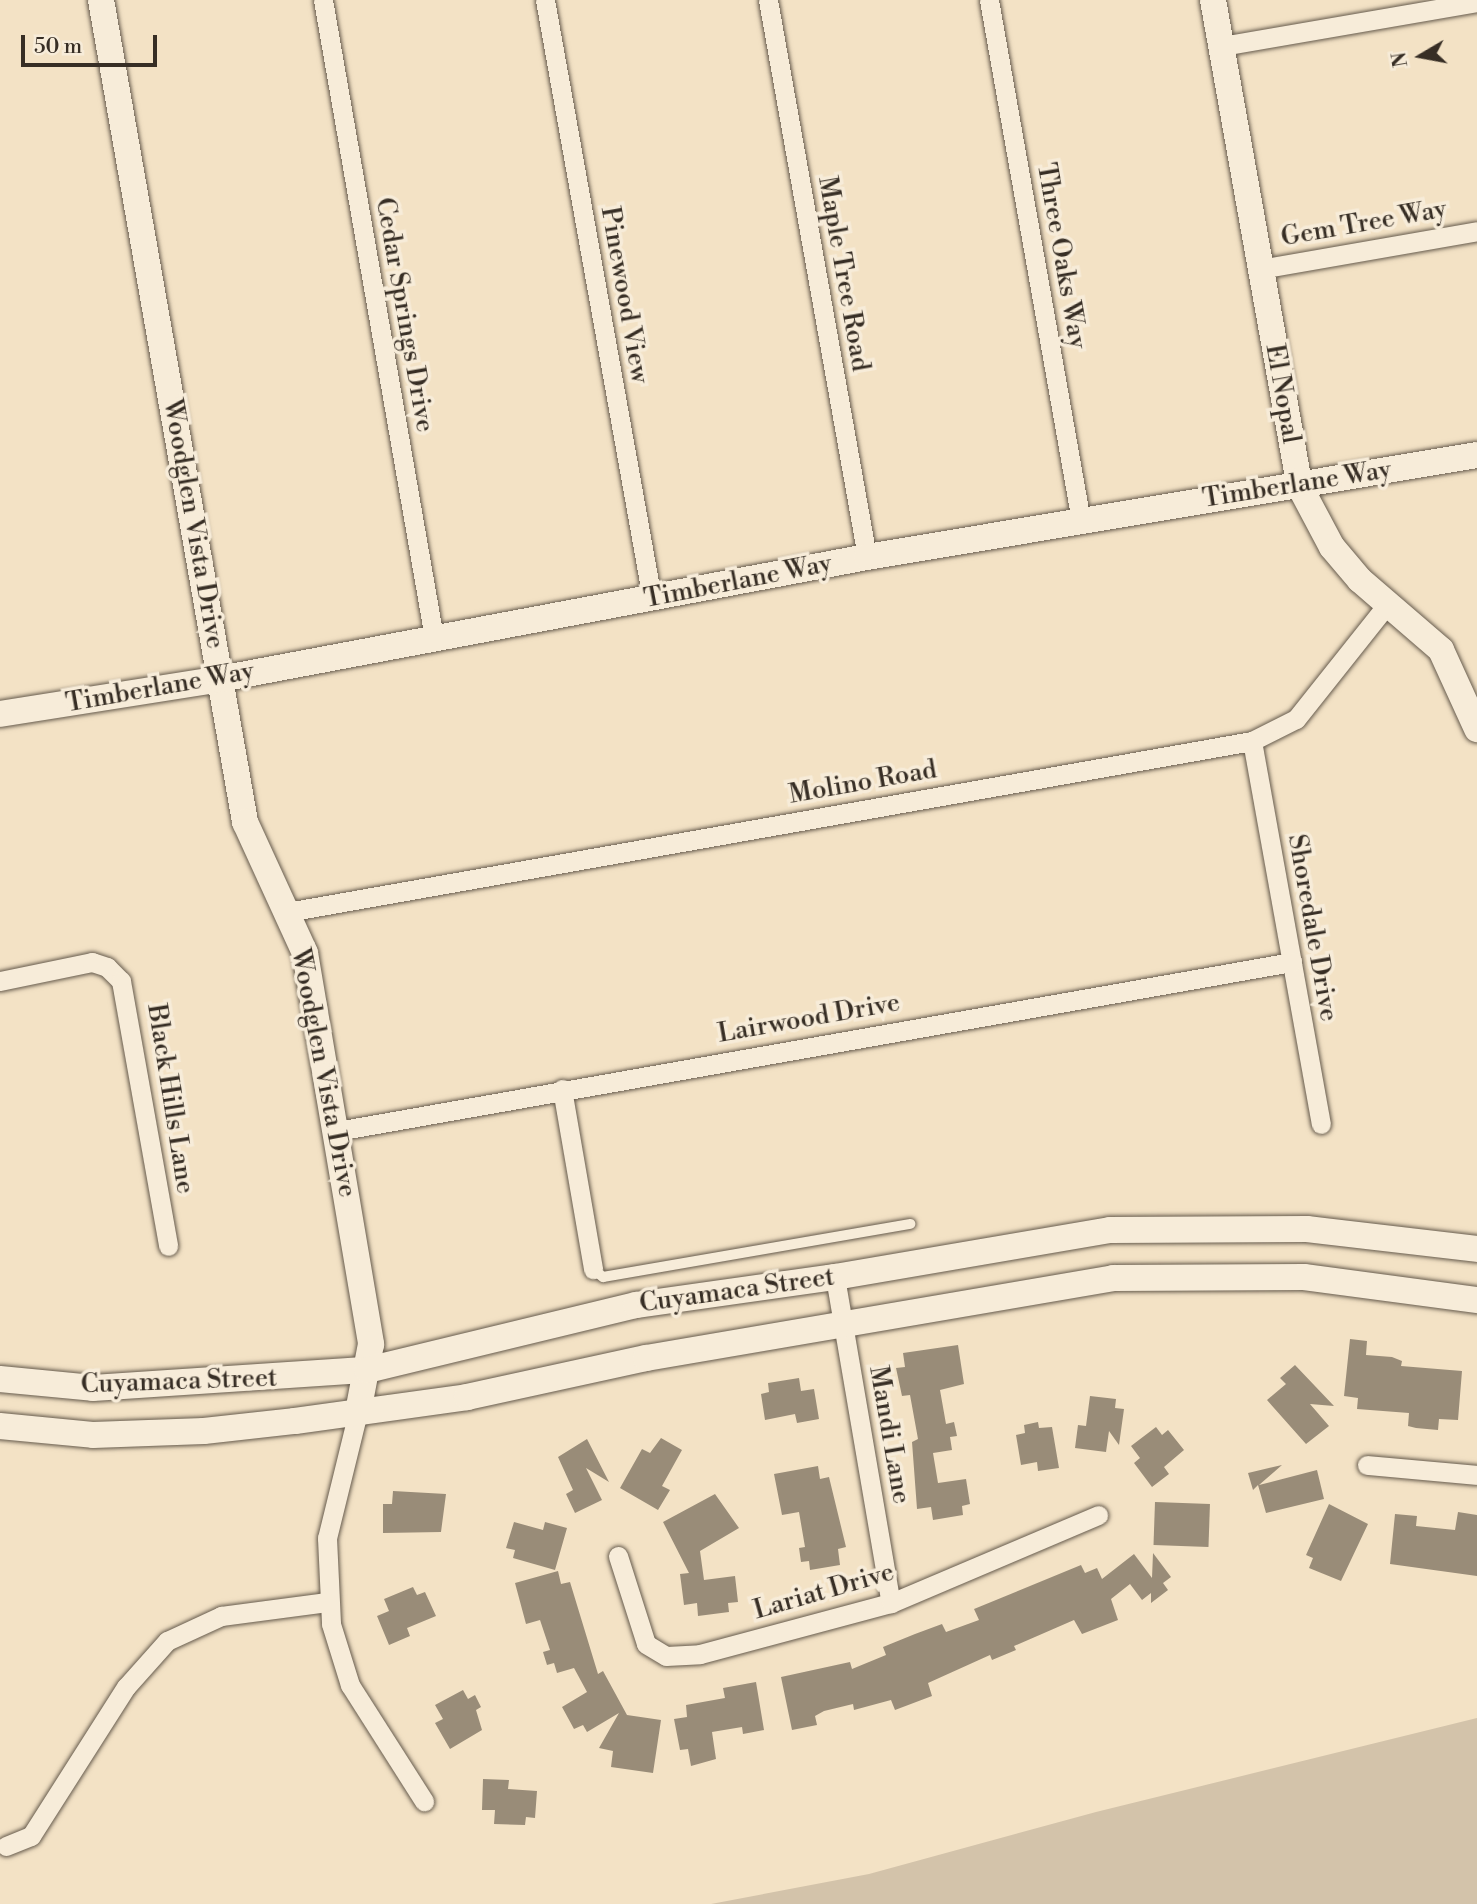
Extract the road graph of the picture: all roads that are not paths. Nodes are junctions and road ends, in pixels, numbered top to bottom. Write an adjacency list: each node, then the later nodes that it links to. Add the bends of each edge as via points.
1 (101, 0): 18 (main road, Woodglen Vista Drive)
2 (323, 0): 17 (street, Cedar Springs Drive)
3 (545, 0): 15 (street, Pinewood View)
4 (768, 0): 14 (street, Maple Tree Road)
5 (989, 0): 13 (street, Three Oaks Way)
6 (1213, 0): 8 (main road, El Nopal)
7 (1477, 2): 8 (street)
8 (1222, 46): 10 (main road, El Nopal)
9 (1477, 231): 10 (street, Gem Tree Way)
10 (1260, 269): 12 (main road, El Nopal)
11 (1477, 455): 12 (main road, Timberlane Way)
12 (1298, 485): 13 (main road, Timberlane Way); 16 (main road, El Nopal, via 1332,547 1360,580)
13 (1081, 521): 14 (main road, Timberlane Way)
14 (867, 557): 15 (main road, Timberlane Way)
15 (652, 599): 17 (main road, Timberlane Way)
16 (1389, 602): 20 (main road, El Nopal, via 1441,650); 21 (street, Molino Road, via 1296,719)
17 (434, 638): 18 (main road, Timberlane Way)
18 (220, 679): 19 (main road, Timberlane Way); 22 (main road, Woodglen Vista Drive, via 245,822)
19 (0, 714)
20 (1477, 729)
21 (1252, 741): 22 (street, Molino Road); 23 (street, Shoredale Drive)
22 (287, 912): 27 (main road, Woodglen Vista Drive, via 304,953)
23 (1292, 962): 25 (street, Lairwood Drive); 26 (street, Shoredale Drive)
24 (0, 981): 29 (street, Black Hills Lane, via 92,962 107,967 126,990)
25 (562, 1088): 27 (street, Lairwood Drive); 31 (street)
26 (1321, 1124)
27 (337, 1130): 35 (main road, Woodglen Vista Drive, via 371,1344)
28 (910, 1224): 31 (lane, via 603,1277)
29 (168, 1246)
30 (1477, 1249): 32 (main road, Cuyamaca Street, via 1307,1229 1110,1230)
31 (593, 1269)
32 (835, 1277): 34 (street, Mandi Lane); 35 (main road, Cuyamaca Street, via 636,1305)
33 (1477, 1300): 34 (main road, Cuyamaca Street, via 1304,1276 1113,1278)
34 (845, 1324): 37 (main road, Cuyamaca Street, via 622,1363 467,1397); 44 (street, Mandi Lane)
35 (367, 1370): 36 (main road, Cuyamaca Street, via 93,1388); 37 (main road, Woodglen Vista Drive)
36 (0, 1379)
37 (358, 1412): 38 (main road, Cuyamaca Street, via 204,1431 93,1435); 43 (street, Woodglen Vista Drive, via 329,1528)
38 (0, 1426)
39 (1367, 1465): 40 (street)
40 (1477, 1475)
41 (1098, 1515): 44 (street, Lariat Drive)
42 (618, 1556): 44 (street, Lariat Drive, via 646,1644 666,1656 700,1654)
43 (327, 1602): 45 (street, Woodglen Vista Drive, via 350,1685); 46 (street, via 221,1616 167,1641 138,1670 31,1836)
44 (891, 1603)
45 (424, 1801)
46 (6, 1846)

